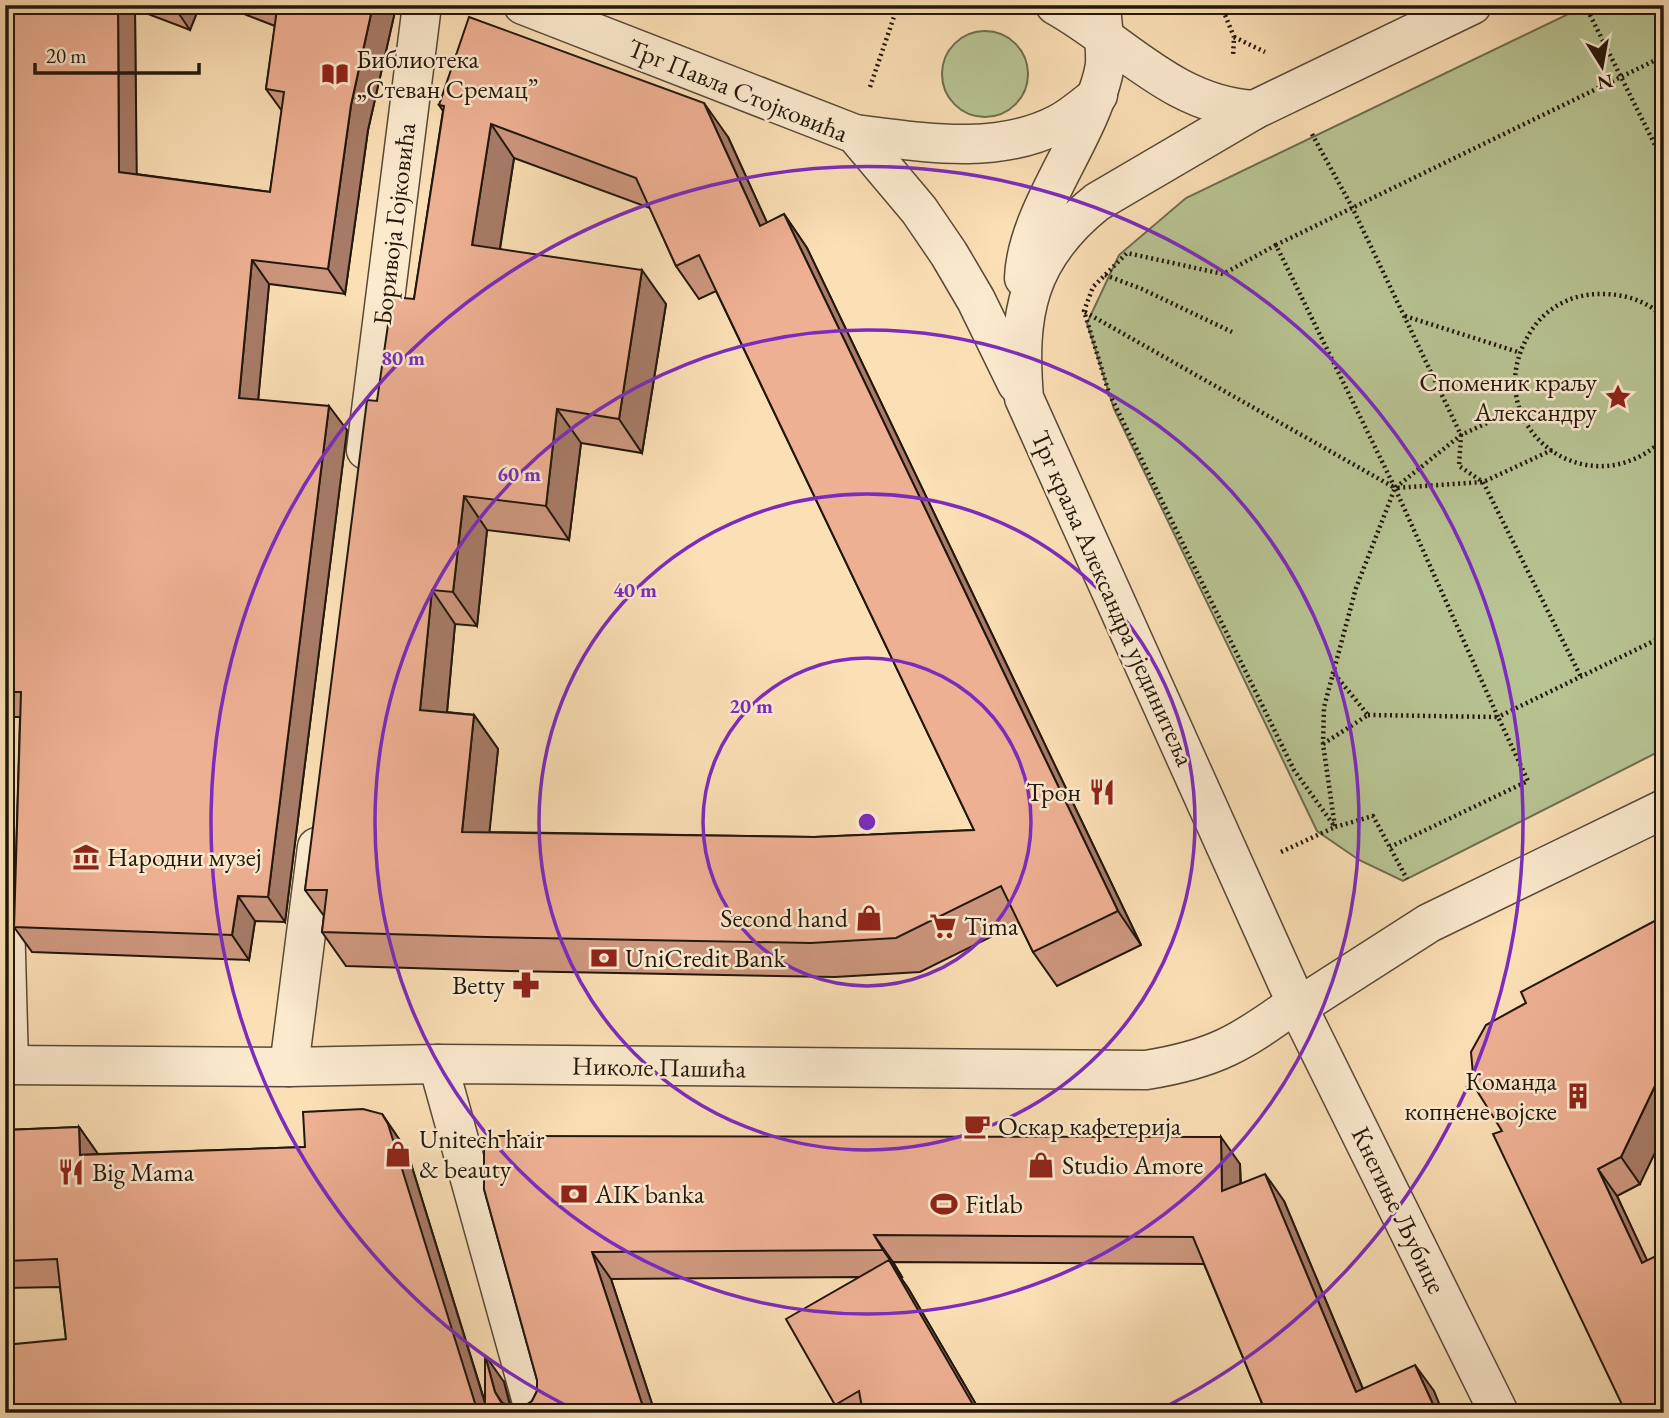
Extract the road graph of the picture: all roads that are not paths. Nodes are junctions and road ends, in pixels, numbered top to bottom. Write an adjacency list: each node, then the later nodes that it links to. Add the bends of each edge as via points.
1 (422, 5): 11 (street, Боривоја Гојковића)
2 (523, 5): 8 (street, Трг Павла Стојковића)
3 (1055, 5): 5 (street)
4 (1472, 5): 7 (street, Трг краља Александра ујединитеља)
5 (1102, 22): 6 (street, via 1105,63); 7 (street, via 1163,80 1203,100)
6 (1098, 95): 8 (street, via 1058,124 994,142 947,144); 9 (street, via 1032,237 1025,264)
7 (1254, 110): 9 (street, Трг краља Александра ујединитеља, via 1135,177 1076,219 1042,265)
8 (855, 134): 10 (street, Трг Павла Стојковића, via 912,201 949,254)
9 (1022, 318): 10 (street, Трг краља Александра ујединитеља)
10 (1024, 398): 15 (street, Трг краља Александра ујединитеља)
11 (362, 483)
12 (1664, 809): 15 (street, via 1429,923)
13 (321, 816): 18 (street)
14 (5, 917): 17 (street)
15 (1297, 1005): 16 (street, Николе Пашића, via 1246,1040 1210,1056 1146,1070); 20 (street, Кнегиње Љубице)
16 (438, 1064): 18 (street, Николе Пашића); 19 (street)
17 (7, 1065): 18 (street, Николе Пашића)
18 (289, 1067)
19 (535, 1413)
20 (1499, 1413)

